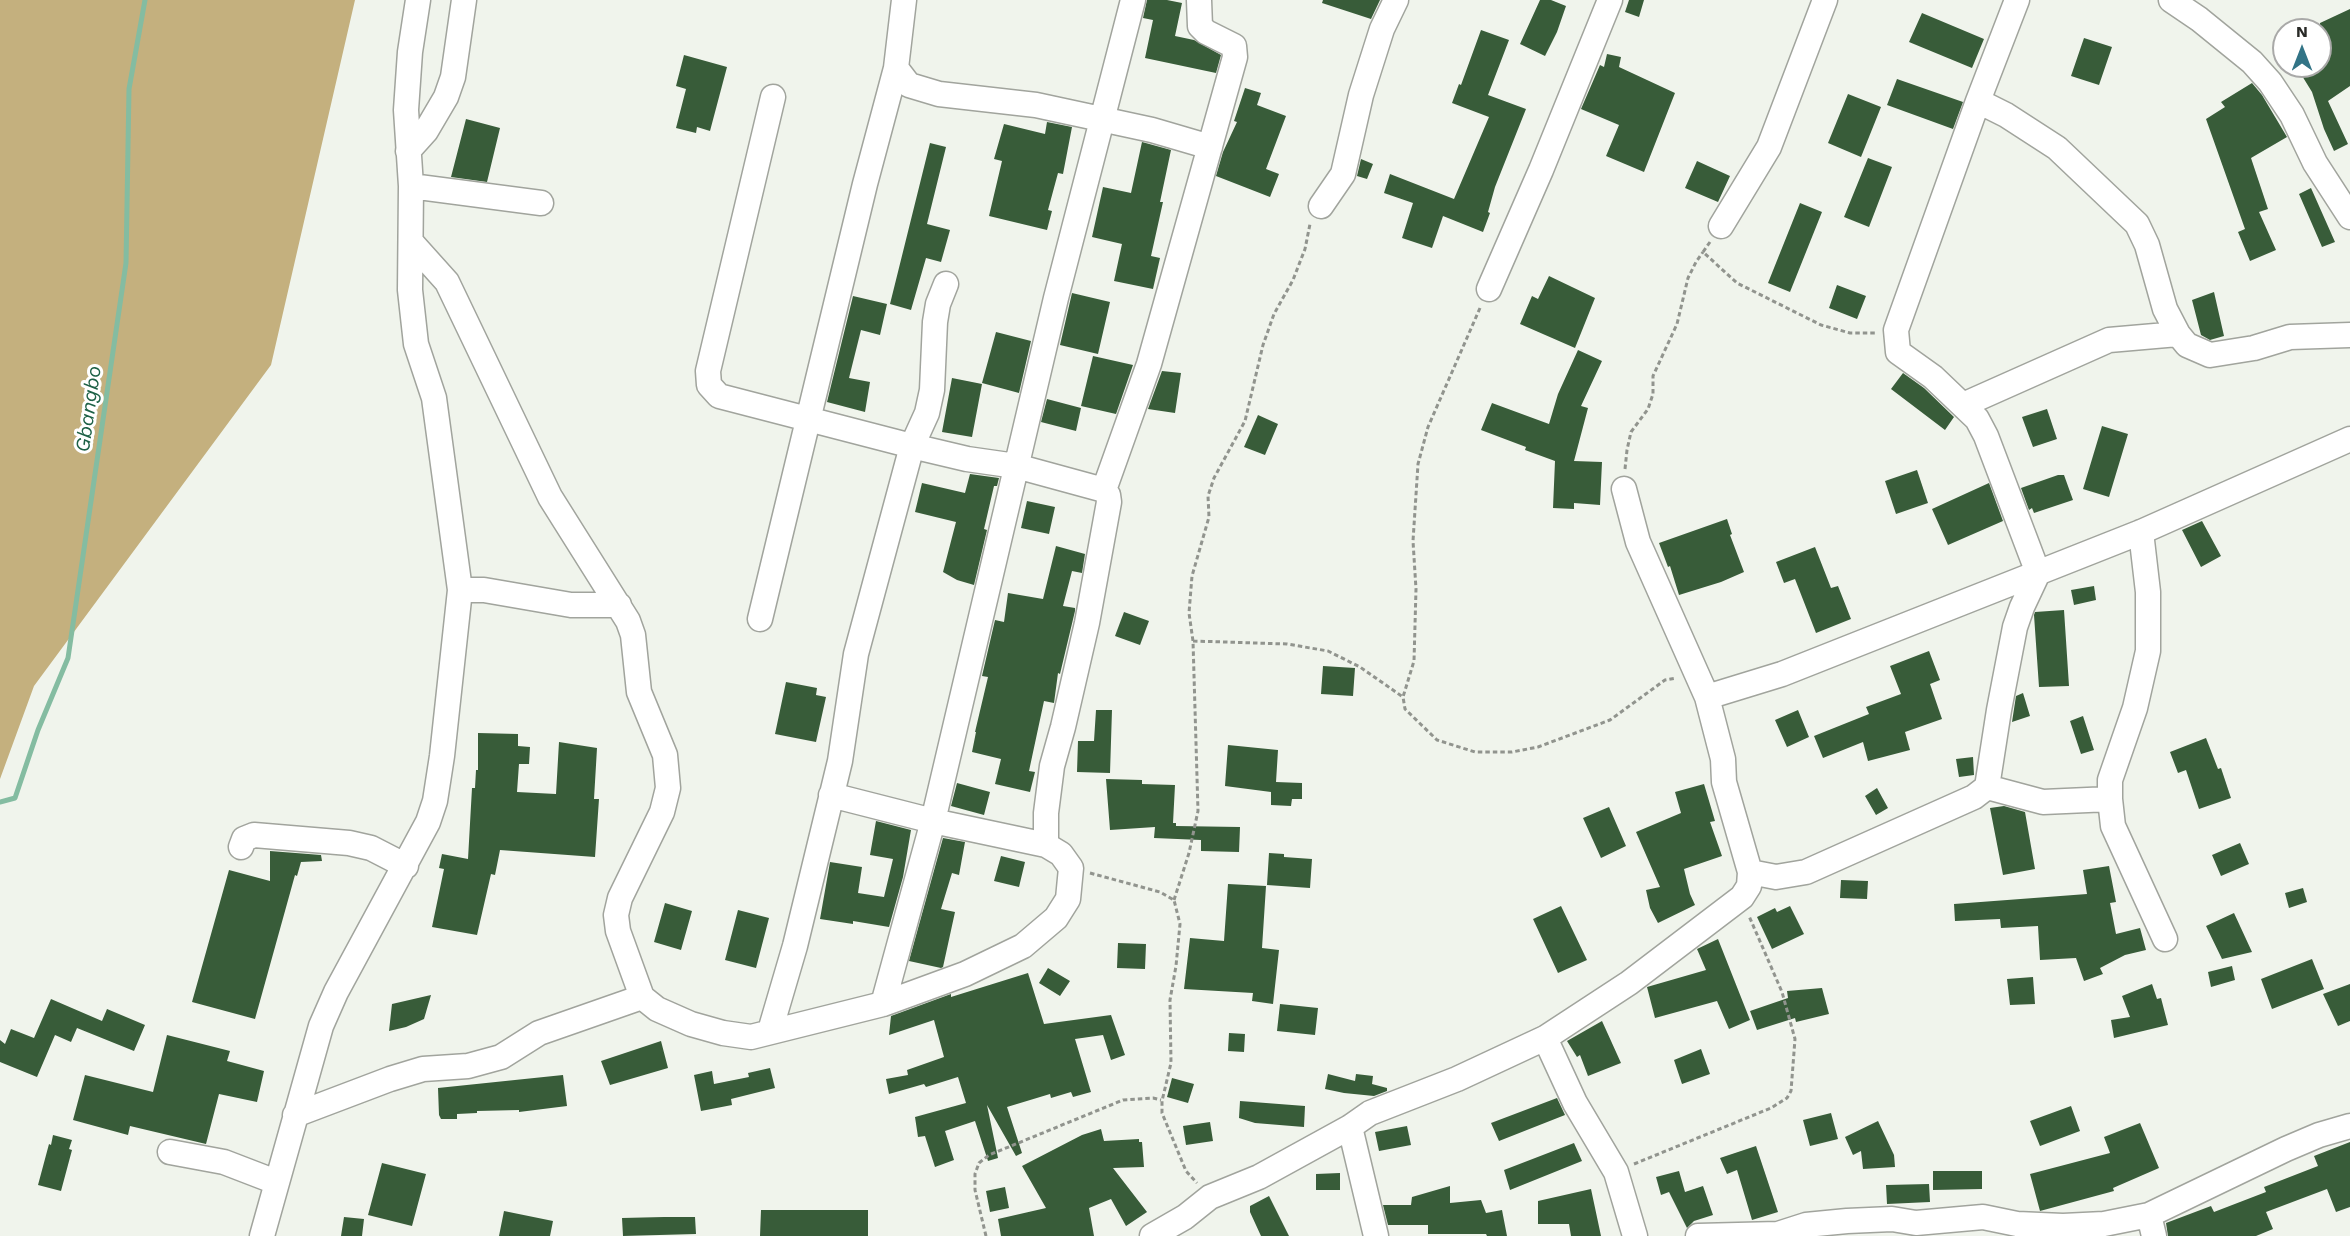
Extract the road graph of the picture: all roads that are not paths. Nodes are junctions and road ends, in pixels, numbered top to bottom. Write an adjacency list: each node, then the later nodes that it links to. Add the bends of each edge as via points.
1 (418, 0): 16 (street, via 406,99)
2 (464, 0): 16 (street, via 453,77 446,97 426,131)
3 (904, 0): 11 (street)
4 (1132, 0): 14 (street)
5 (1198, 0): 15 (street, via 1200,26 1236,50)
6 (1396, 0): 19 (street, via 1382,29 1365,84 1343,174)
7 (1610, 0): 24 (street)
8 (1825, 0): 21 (street, via 1769,147)
9 (2017, 0): 13 (street)
10 (2171, 0): 20 (street, via 2244,55 2270,82)
11 (896, 68): 14 (street, via 909,85 939,94 1036,105); 28 (street)
12 (773, 97): 28 (street, via 708,371 709,385 719,396)
13 (1978, 101): 25 (street, via 2057,148 2137,224 2147,244 2165,309); 27 (street, via 1896,330 1898,352)
14 (1100, 120): 15 (street); 31 (street)
15 (1210, 147): 33 (street, via 1149,364)
16 (408, 151): 17 (street)
17 (411, 186): 18 (street); 22 (street)
18 (541, 203)
19 (1321, 206)
20 (2350, 217)
21 (1721, 226)
22 (412, 243): 36 (street, via 410,290 416,344 434,398); 37 (street, via 447,282 550,497)
23 (946, 284): 30 (street, via 935,322 932,390 927,413)
24 (1489, 289)
25 (2178, 334): 26 (street, via 2187,345 2211,355 2290,337); 27 (street, via 2109,340)
26 (2350, 335)
27 (1963, 405): 35 (street, via 1986,436)
28 (810, 419): 30 (street); 38 (street)
29 (2350, 439): 34 (street)
30 (912, 446): 31 (street); 41 (street, via 856,654)
31 (1017, 466): 33 (street); 43 (street)
32 (1624, 489): 39 (street, via 1638,542)
33 (1104, 490): 44 (street, via 1109,502 1089,612 1052,766)
34 (2141, 532): 35 (street); 42 (street, via 2148,592 2148,651 2135,708 2110,780)
35 (2038, 573): 39 (street, via 1782,674); 40 (street, via 2015,627)
36 (460, 590): 37 (street, via 484,590 571,605); 46 (street, via 435,801)
37 (619, 605): 49 (street, via 633,635 639,692 665,756 668,788 662,812 620,898 616,915)
38 (760, 619)
39 (1707, 698): 47 (street, via 1723,759 1724,782)
40 (1987, 787): 42 (street, via 2043,802); 47 (street, via 1974,797 1806,872 1776,878)
41 (831, 795): 43 (street); 51 (street)
42 (2110, 800): 48 (street, via 2113,826)
43 (933, 821): 44 (street); 50 (street)
44 (1046, 845): 50 (street, via 1061,854 1071,868 1068,899 1056,918 1023,946 965,974)
45 (241, 847): 46 (street, via 244,839 254,835 349,843 371,848)
46 (406, 866): 53 (street, via 336,992 321,1026)
47 (1750, 872): 52 (street, via 1749,886 1742,897 1629,983)
48 (2165, 939)
49 (642, 997): 51 (street, via 657,1009 723,1033 751,1037); 53 (street, via 539,1033 501,1057 390,1078)
50 (883, 1004): 51 (street)
51 (770, 1031)
52 (1545, 1038): 54 (street, via 1457,1079 1370,1113); 63 (street, via 1575,1103 1616,1172)
53 (294, 1116): 57 (street)
54 (1350, 1126): 61 (street, via 1259,1177 1210,1197); 62 (street)
55 (2350, 1126): 58 (street, via 2286,1149)
56 (170, 1152): 57 (street, via 224,1162)
57 (276, 1182): 60 (street)
58 (2151, 1226): 59 (street, via 2017,1224 1983,1217 1916,1223 1892,1219 1806,1225)
59 (1778, 1235): 64 (street)
60 (261, 1236)
61 (1152, 1236)
62 (1376, 1236)
63 (1635, 1236)
64 (1698, 1236)

